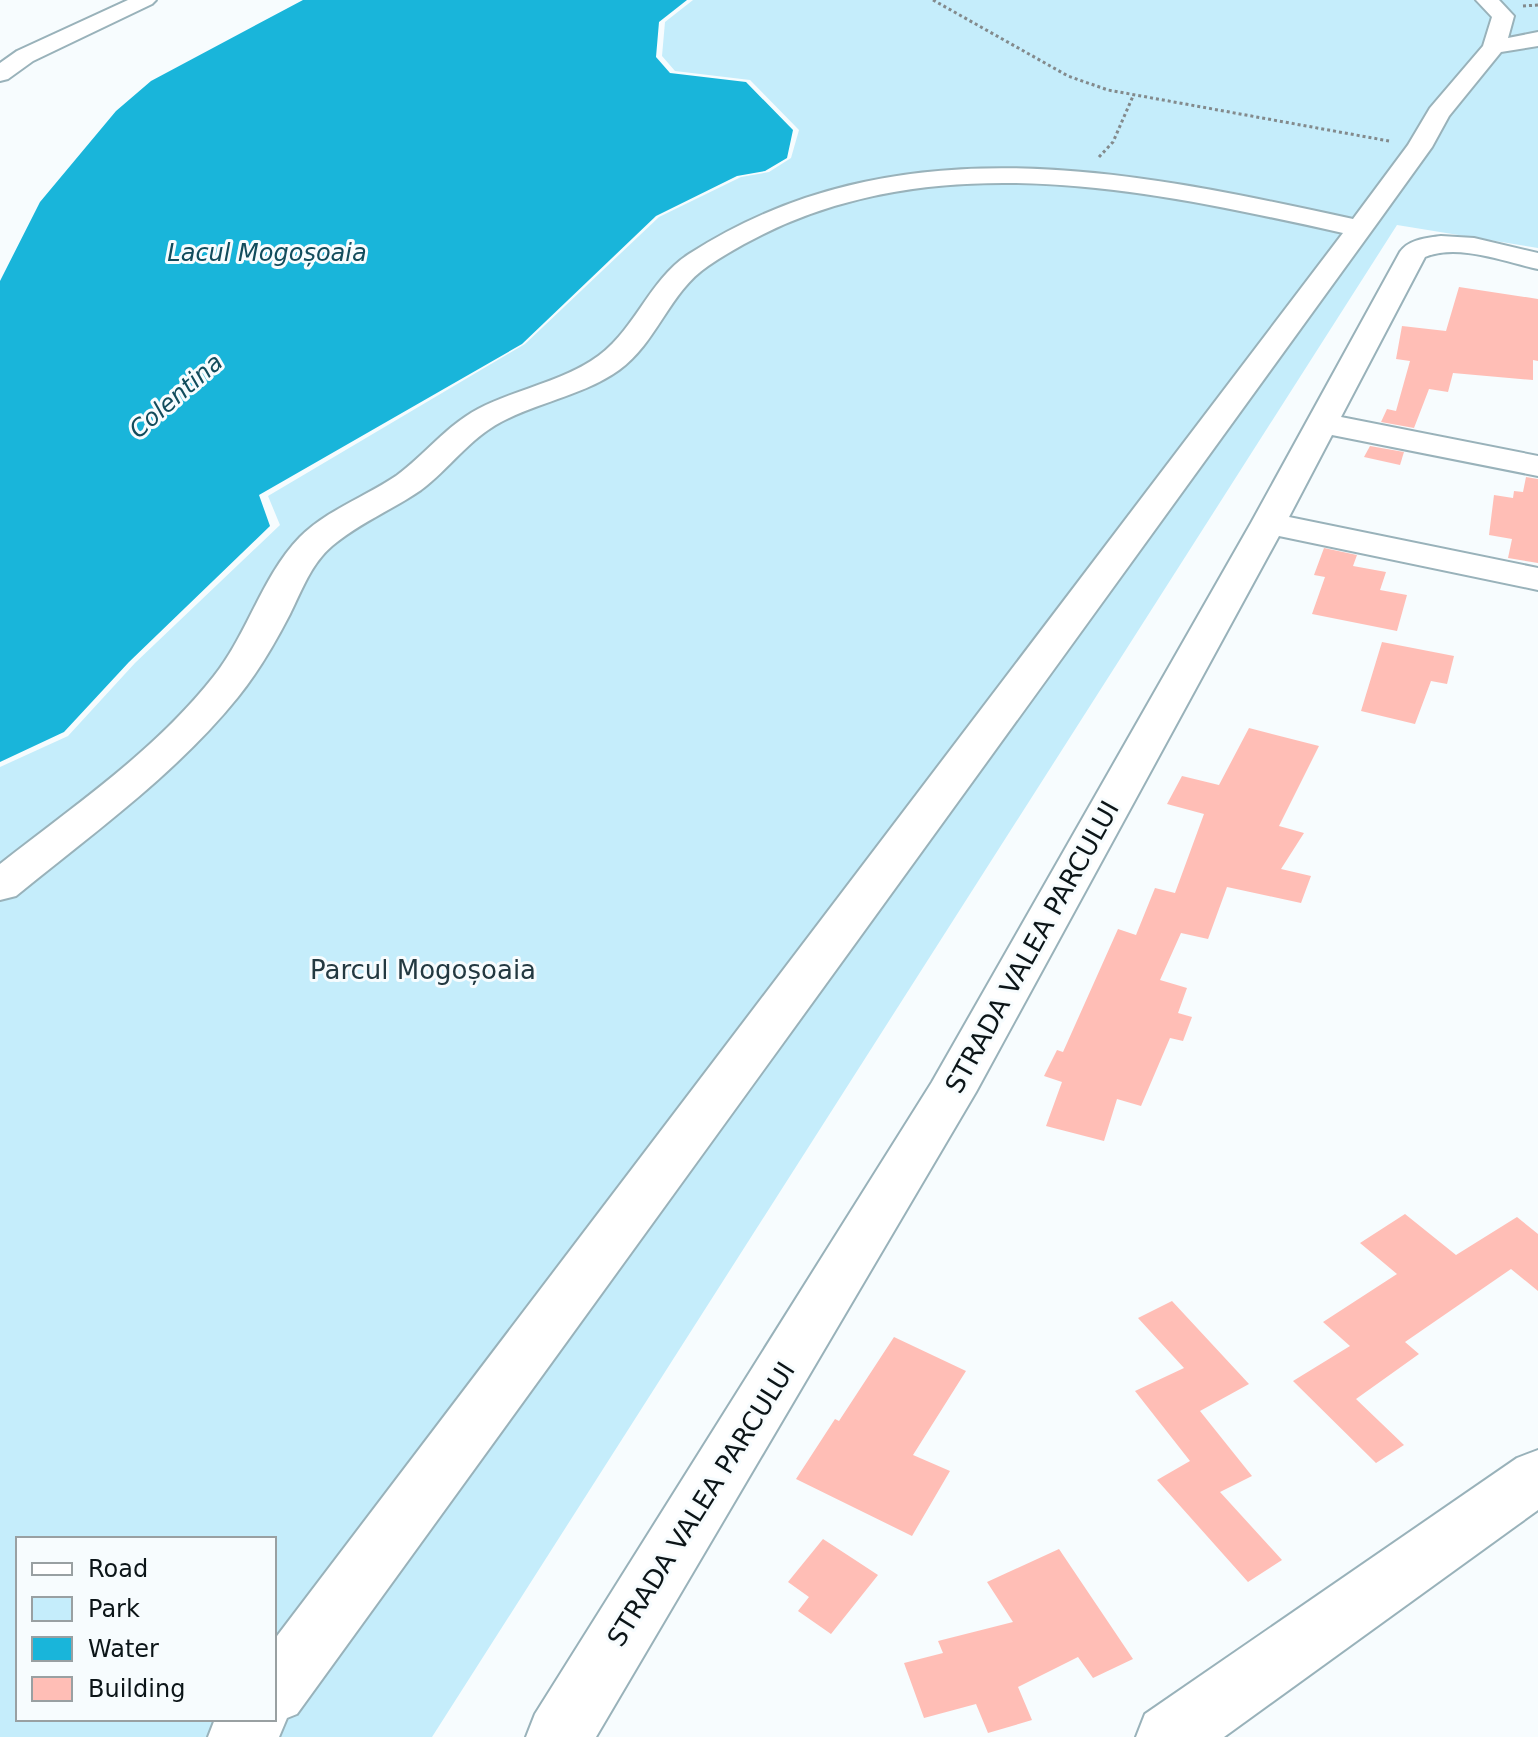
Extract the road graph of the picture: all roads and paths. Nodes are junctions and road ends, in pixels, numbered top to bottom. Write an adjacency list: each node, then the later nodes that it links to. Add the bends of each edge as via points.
1 (145, 0): 6 (street, via 25,56)
2 (933, 0): 7 (path, via 1068,76)
3 (1487, 0): 5 (street, via 1503,16)
4 (1538, 39): 5 (street)
5 (1494, 47): 8 (street, via 1439,113)
6 (0, 74)
7 (1133, 96): 8 (path); 9 (path, via 1106,152)
8 (1419, 147): 10 (street)
9 (1067, 175): 10 (street, via 1189,192); 16 (street, via 980,173 872,187 802,207 720,245 672,284 646,327 613,360 567,386 485,417 455,437 418,475 322,536 300,557 252,650 228,684 173,747)
10 (1359, 228): 18 (street)
11 (1538, 261): 12 (street, STRADA VALEA PARCULUI, via 1455,245 1414,252)
12 (1321, 423): 13 (street); 14 (street, STRADA VALEA PARCULUI)
13 (1538, 466)
14 (1268, 523): 15 (street); 19 (street, STRADA VALEA PARCULUI, via 951,1092)
15 (1538, 579)
16 (0, 886)
17 (1538, 1476): 20 (street)
18 (276, 1689)
19 (559, 1737)
20 (1169, 1737)

